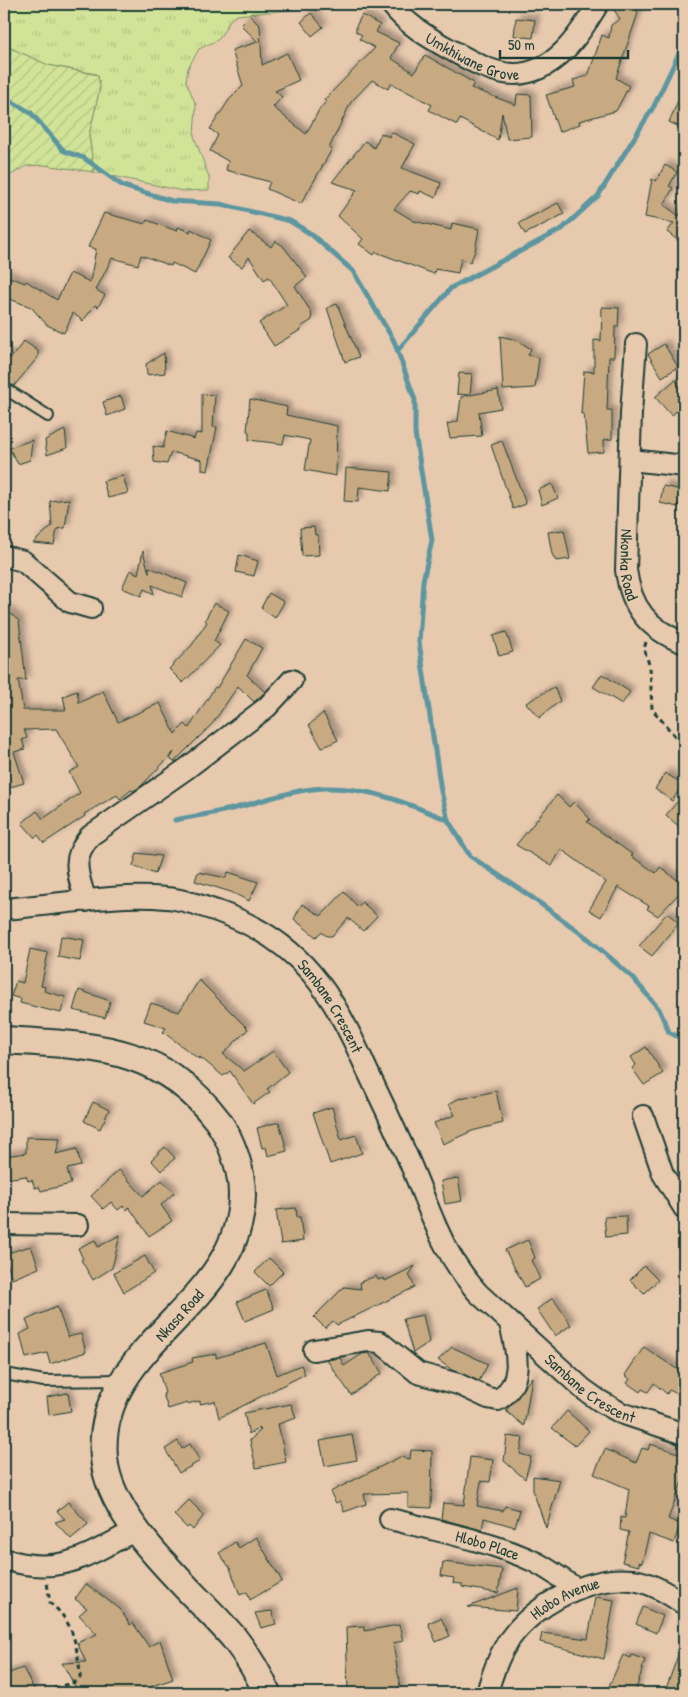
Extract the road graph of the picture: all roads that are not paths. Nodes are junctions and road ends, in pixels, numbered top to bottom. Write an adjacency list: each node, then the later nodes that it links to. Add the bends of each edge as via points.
1 (391, 4): 2 (street, Umkhiwane Grove, via 398,14 432,40 484,66 515,74 536,68 567,50)
2 (598, 4)
3 (636, 344): 6 (street, Nkonka Road)
4 (4, 388): 5 (lane)
5 (48, 416)
6 (630, 460): 7 (street); 10 (street, Nkonka Road, via 628,586 651,624 664,635)
7 (684, 466)
8 (4, 556): 9 (street, via 24,561 70,602)
9 (91, 608)
10 (684, 643)
11 (292, 680): 12 (street, via 266,707 186,769 90,836 80,850 76,867)
12 (86, 901): 13 (street, Sambane Crescent); 19 (street, Sambane Crescent, via 154,897 195,904 245,922 299,959 338,1010 404,1149 452,1261 478,1293)
13 (4, 909)
14 (4, 1040): 22 (street, Nkasa Road, via 102,1048 157,1067 183,1084 209,1110 227,1137 236,1162 242,1186 242,1209 231,1249 213,1277)
15 (643, 1116): 16 (street, via 664,1174)
16 (684, 1208)
17 (4, 1224): 18 (street)
18 (78, 1225)
19 (510, 1323): 20 (street, via 517,1373 510,1389 498,1400 418,1373 380,1342); 23 (street, Sambane Crescent, via 600,1401 621,1413)
20 (314, 1350)
21 (5, 1374): 22 (lane, via 44,1381)
22 (123, 1380): 25 (street, Nkasa Road, via 105,1429 104,1458 114,1495)
23 (684, 1434)
24 (390, 1519): 27 (street, Hlobo Place, via 522,1557)
25 (136, 1530): 26 (street, via 76,1560 46,1567); 29 (street, Nkasa Road, via 236,1641)
26 (4, 1559)
27 (577, 1589): 28 (street, Hlobo Avenue, via 595,1582 634,1580 651,1585); 30 (street, Hlobo Avenue, via 554,1601 510,1639 496,1665)
28 (684, 1604)
29 (267, 1693)
30 (487, 1693)

